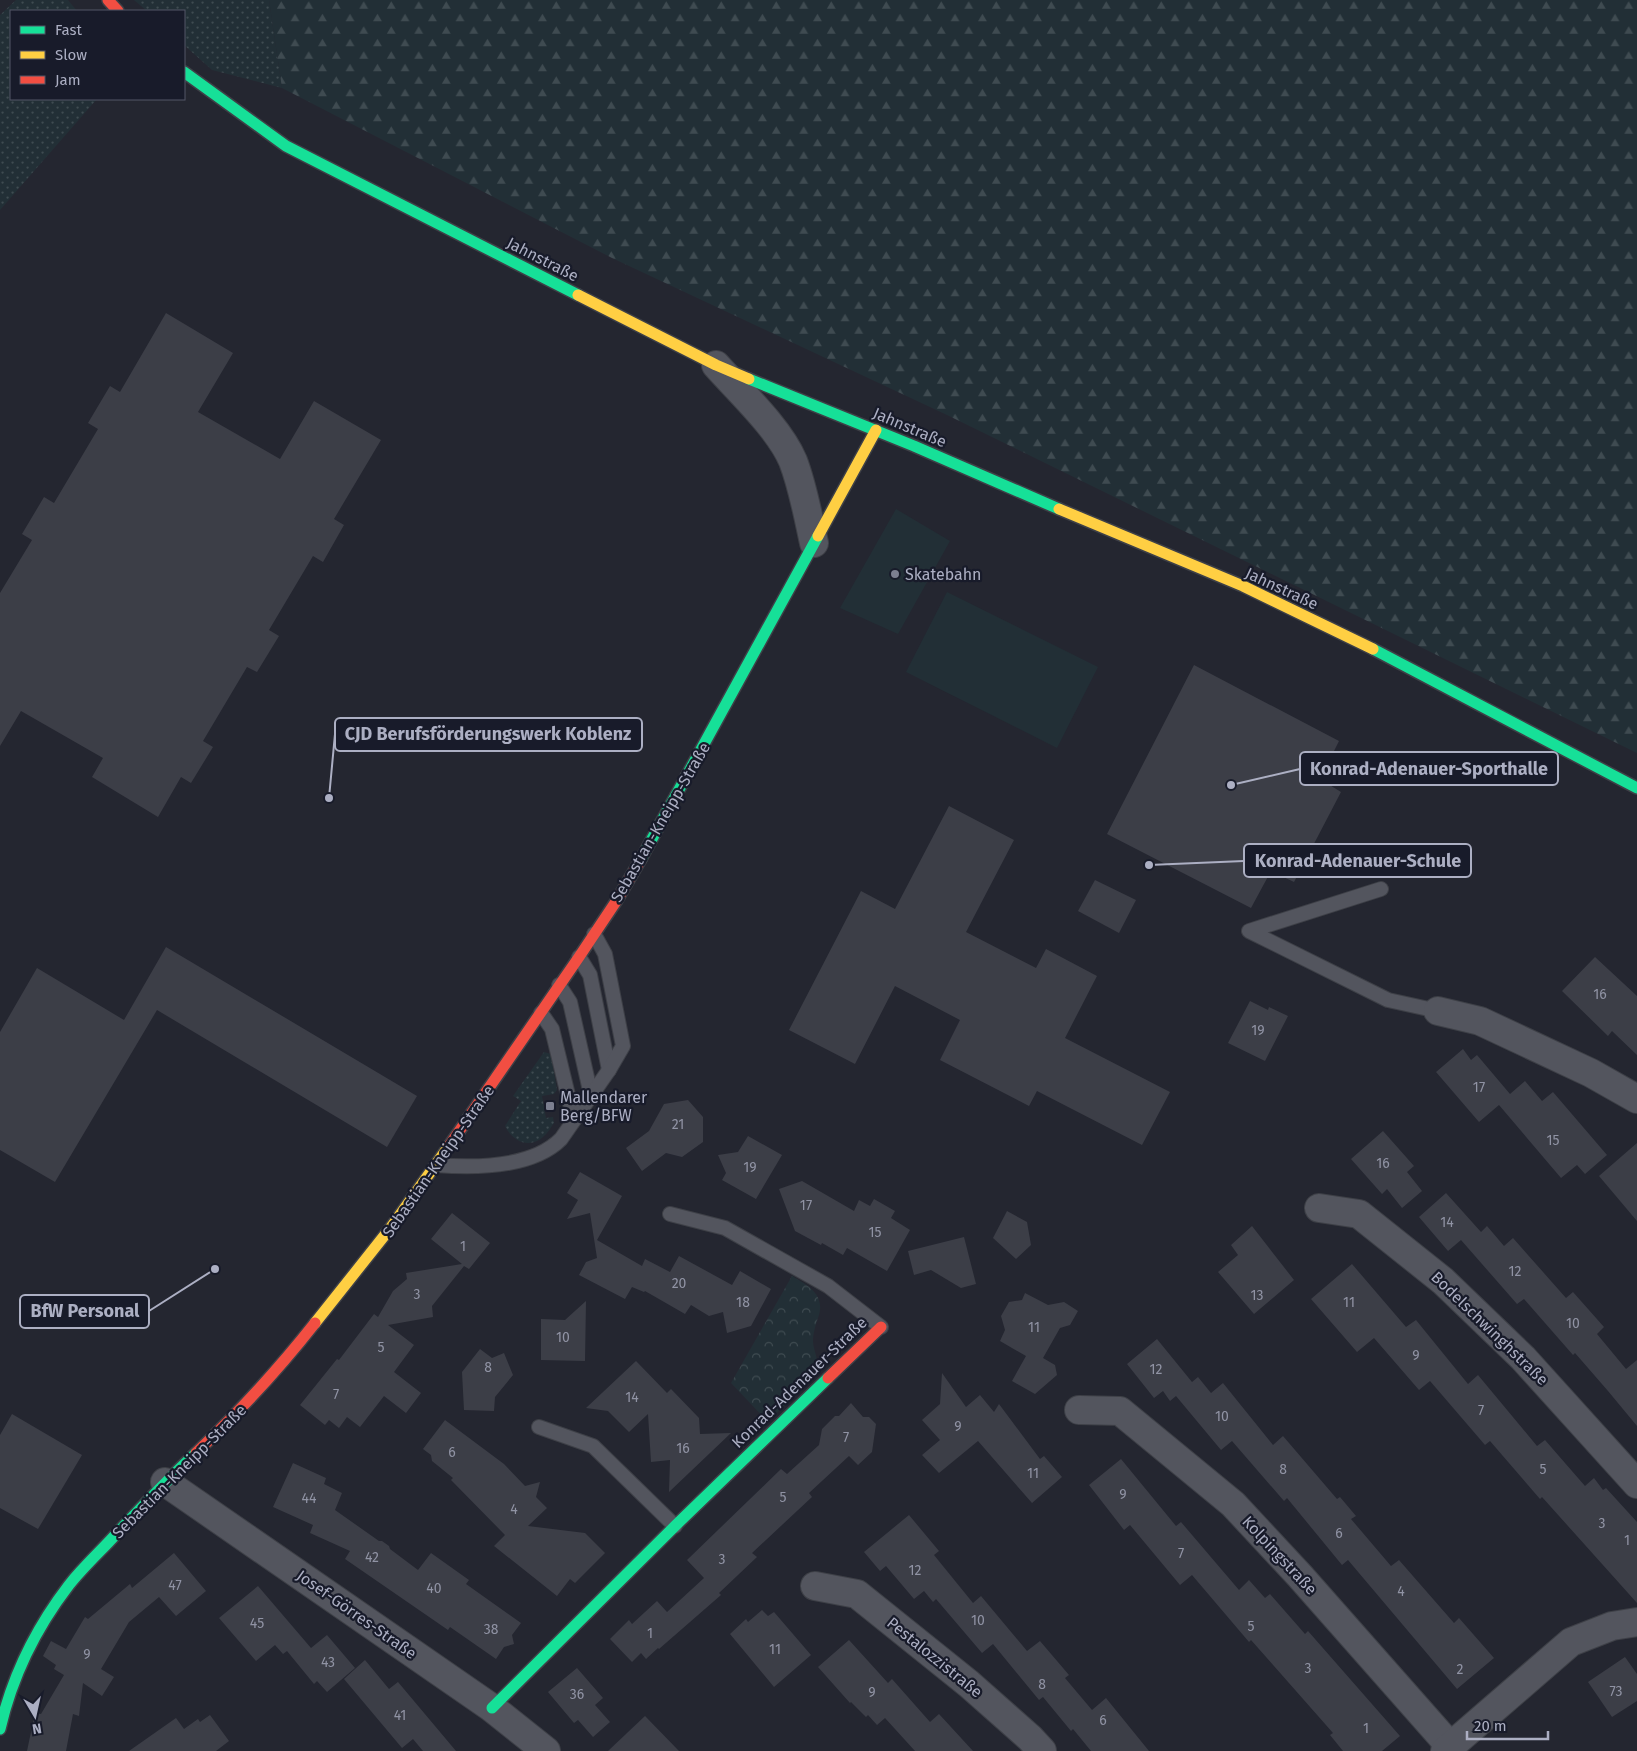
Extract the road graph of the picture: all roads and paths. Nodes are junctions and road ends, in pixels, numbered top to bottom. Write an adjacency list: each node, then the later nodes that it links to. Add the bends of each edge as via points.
1 (108, 0): 2 (street)
2 (117, 10)
3 (185, 73): 4 (street, Jahnstraße, via 286,146)
4 (716, 365): 5 (street, Jahnstraße); 6 (street, via 770,425 792,460)
5 (876, 430): 6 (street, Sebastian-Kneipp-Straße); 7 (street, Jahnstraße, via 1242,586 1406,665)
6 (814, 543): 9 (street, Sebastian-Kneipp-Straße, via 662,822)
7 (1637, 788)
8 (1381, 889): 12 (lane, via 1249,931 1388,1000)
9 (594, 934): 10 (street, Sebastian-Kneipp-Straße); 14 (lane, via 605,954 623,1046)
10 (579, 957): 11 (street, Sebastian-Kneipp-Straße); 14 (lane, via 590,975)
11 (559, 985): 13 (street, Sebastian-Kneipp-Straße); 15 (lane, via 570,1002)
12 (1438, 1011): 16 (street, via 1480,1021 1591,1073)
13 (541, 1013): 17 (lane, via 552,1029); 18 (street, Sebastian-Kneipp-Straße)
14 (609, 1070): 15 (lane)
15 (591, 1095): 17 (lane)
16 (1637, 1099)
17 (574, 1120): 18 (lane, via 551,1149 524,1158 499,1165)
18 (436, 1165): 24 (street, Sebastian-Kneipp-Straße, via 286,1360 232,1419)
19 (1319, 1208): 25 (street, Bodelschwinghstraße, via 1359,1214 1443,1281 1523,1358)
20 (670, 1214): 21 (lane, Konrad-Adenauer-Straße, via 725,1228 828,1286)
21 (881, 1327): 26 (street, Konrad-Adenauer-Straße)
22 (1079, 1410): 31 (street, Kolpingstraße, via 1120,1412 1233,1504 1300,1576)
23 (539, 1427): 26 (lane, via 593,1446)
24 (165, 1482): 29 (street, Josef-Görres-Straße); 30 (street, Sebastian-Kneipp-Straße, via 69,1585 42,1624 20,1667)
25 (1637, 1484)
26 (675, 1526): 29 (street, Konrad-Adenauer-Straße)
27 (815, 1586): 33 (street, Pestalozzistraße, via 857,1594 969,1684)
28 (1637, 1622): 31 (street, via 1612,1626 1570,1642)
29 (492, 1708): 32 (street, Josef-Görres-Straße)
30 (0, 1729)
31 (1447, 1749)
32 (546, 1751)
33 (1042, 1751)

